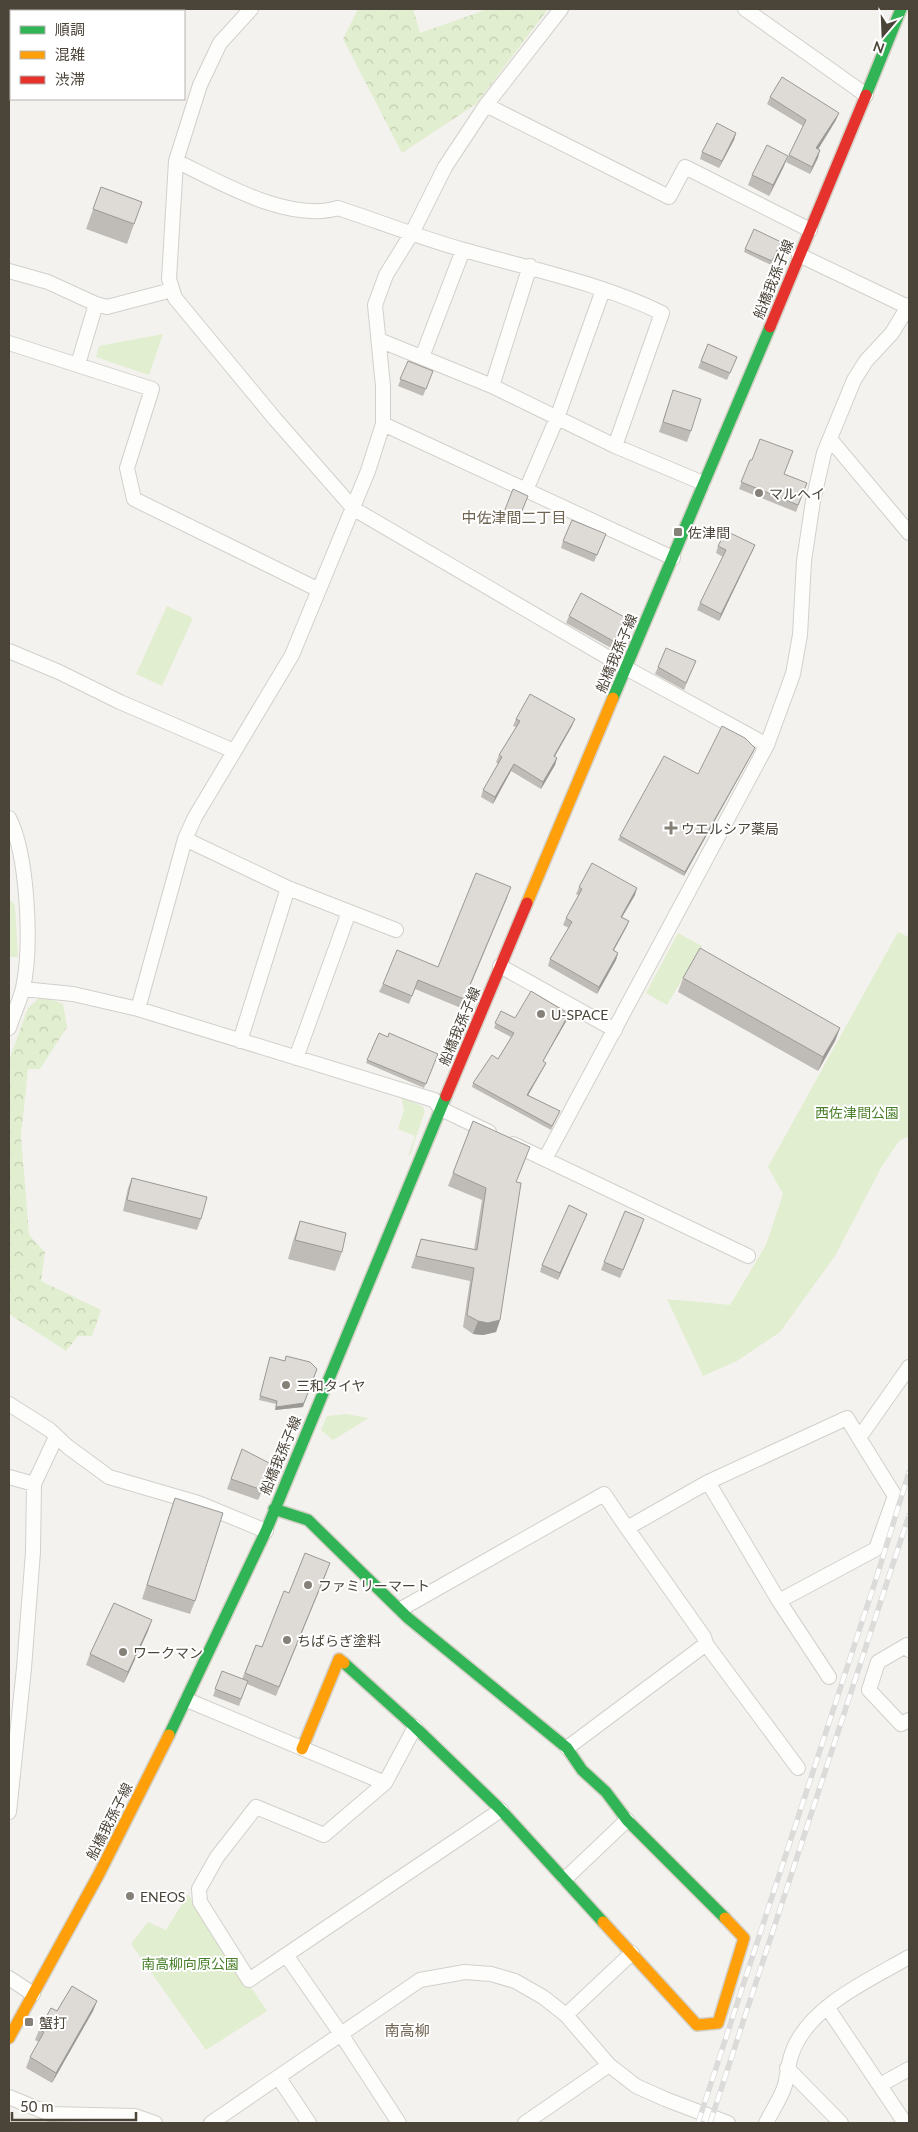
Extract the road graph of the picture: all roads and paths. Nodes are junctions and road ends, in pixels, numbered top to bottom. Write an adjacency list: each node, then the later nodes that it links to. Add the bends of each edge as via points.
1 (251, 9): 7 (street, via 220,43 200,85)
2 (561, 9): 6 (street)
3 (745, 9): 5 (street)
4 (901, 9): 5 (main road, 船橋我孫子線)
5 (866, 95): 8 (main road, 船橋我孫子線)
6 (486, 105): 8 (street, via 669,197 685,168); 9 (street, via 445,166)
7 (176, 161): 9 (street, via 264,203 328,211 338,208); 14 (street, via 169,279)
8 (810, 230): 11 (main road, 船橋我孫子線)
9 (412, 233): 10 (street); 18 (street, via 386,275 375,305)
10 (464, 250): 12 (street); 20 (street)
11 (799, 255): 17 (street); 27 (main road, 船橋我孫子線)
12 (530, 266): 15 (street); 22 (street)
13 (9, 271): 16 (street, via 48,282)
14 (172, 290): 16 (street, via 107,307); 29 (street, via 175,298 251,390)
15 (603, 290): 23 (street); 26 (street, via 631,298 662,313)
16 (96, 304): 21 (street)
17 (908, 306): 25 (street, via 892,333 866,361 854,380)
18 (378, 340): 20 (street); 24 (street)
19 (9, 343): 21 (street)
20 (422, 357): 22 (street)
21 (78, 364): 32 (street, via 152,389 127,468 134,499)
22 (492, 386): 23 (street)
23 (557, 418): 26 (street); 28 (street)
24 (383, 424): 28 (street); 29 (street)
25 (830, 439): 30 (street); 35 (street, via 813,501 793,674)
26 (615, 446): 27 (street)
27 (704, 483): 31 (main road, 船橋我孫子線)
28 (526, 490): 31 (street)
29 (354, 510): 32 (street); 34 (street)
30 (909, 533)
31 (673, 558): 34 (main road, 船橋我孫子線)
32 (319, 590): 36 (street, via 292,655)
33 (9, 651): 36 (street)
34 (626, 668): 35 (street); 42 (main road, 船橋我孫子線)
35 (767, 745): 46 (street)
36 (234, 751): 38 (street)
37 (9, 818): 43 (street, via 22,856 25,892 28,957)
38 (185, 839): 39 (street); 44 (street)
39 (288, 888): 40 (street); 47 (street)
40 (349, 912): 41 (street); 48 (street)
41 (396, 930)
42 (500, 966): 46 (street); 49 (main road, 船橋我孫子線)
43 (23, 988): 44 (street, via 73,994); 45 (street)
44 (138, 1010): 47 (street)
45 (9, 1028)
46 (615, 1030): 50 (street)
47 (240, 1041): 48 (street)
48 (296, 1058): 49 (street, via 434,1100)
49 (441, 1109): 50 (street); 59 (main road, 船橋我孫子線)
50 (545, 1159): 51 (street)
51 (748, 1256)
52 (909, 1367): 55 (street)
53 (9, 1404): 54 (street)
54 (56, 1436): 58 (street); 61 (street, via 109,1477 198,1502)
55 (859, 1438): 57 (street, via 847,1418); 62 (street, via 895,1496 876,1549)
56 (9, 1478): 58 (street)
57 (708, 1482): 60 (street); 62 (street)
58 (34, 1484): 75 (street, via 33,1552)
59 (274, 1509): 61 (main road, 船橋我孫子線); 63 (main road, via 308,1520)
60 (627, 1528): 63 (street, via 604,1494); 64 (street)
61 (266, 1531): 67 (main road, 船橋我孫子線)
62 (779, 1601): 66 (street)
63 (401, 1610): 70 (main road, via 434,1641)
64 (706, 1644): 70 (street); 72 (street)
65 (909, 1650): 68 (street, via 907,1645 878,1662 870,1690 901,1724)
66 (829, 1677)
67 (187, 1700): 71 (street); 82 (main road, 船橋我孫子線)
68 (909, 1720)
69 (415, 1727): 71 (main road, via 339,1659); 73 (street); 74 (main road)
70 (567, 1748): 76 (main road, via 582,1770 606,1792)
71 (302, 1749): 73 (street)
72 (798, 1768)
73 (385, 1783): 79 (street, via 324,1835 256,1808 217,1857 199,1889 200,1902 249,1980)
74 (501, 1810): 77 (main road); 79 (street)
75 (9, 1812)
76 (627, 1820): 77 (street); 78 (main road, via 744,1938 718,2023 697,2025)
77 (565, 1880): 78 (main road)
78 (632, 1953): 84 (street)
79 (286, 1955): 85 (street)
80 (909, 1957): 83 (street)
81 (9, 1978): 82 (street)
82 (33, 1994): 86 (main road, 船橋我孫子線)
83 (827, 2007): 88 (street, via 794,2047); 91 (street)
84 (566, 2015): 85 (street, via 515,1981 491,1974 465,1972 420,1980); 87 (street)
85 (341, 2034): 90 (street); 97 (street)
86 (9, 2038)
87 (609, 2065): 93 (street, via 636,2086); 98 (street)
88 (787, 2068): 101 (street, via 785,2085); 102 (street)
89 (909, 2069): 91 (street)
90 (279, 2078): 95 (street); 96 (street)
91 (880, 2085): 103 (street)
92 (9, 2097): 94 (street, via 50,2114 135,2116)
93 (692, 2109): 99 (street); 100 (street)
94 (155, 2123)
95 (211, 2123)
96 (309, 2123)
97 (399, 2123)
98 (525, 2123)
99 (687, 2123)
100 (728, 2123)
101 (766, 2123)
102 (841, 2123)
103 (905, 2123)

